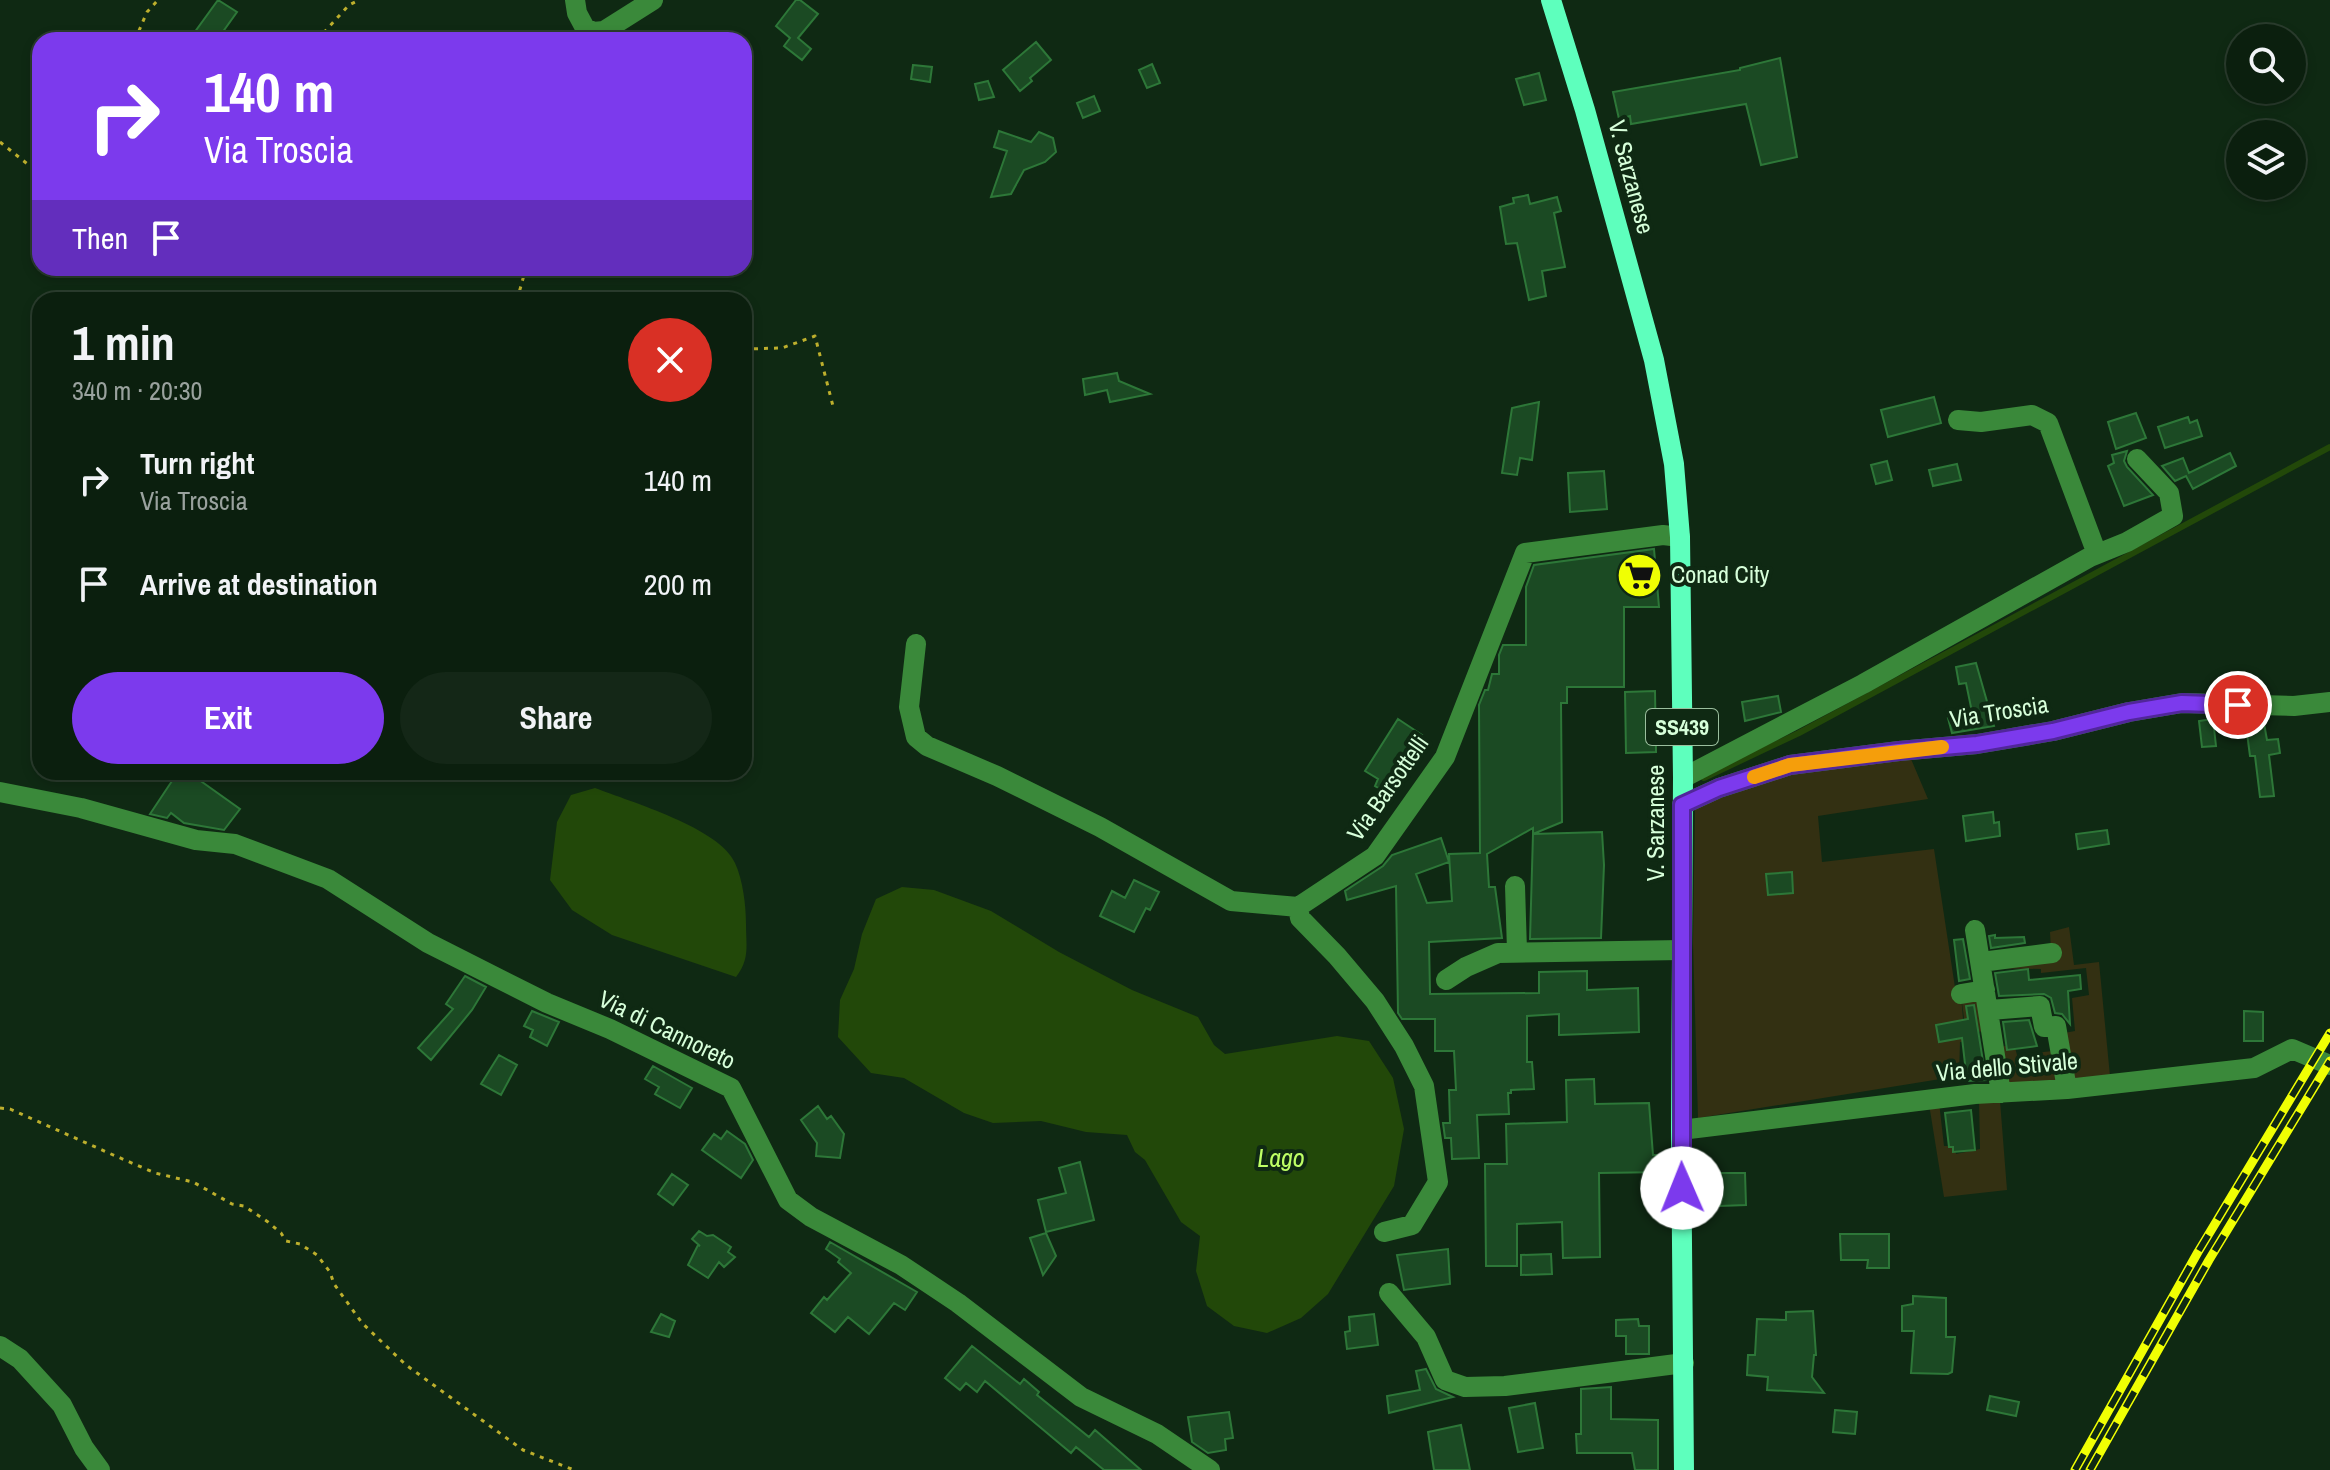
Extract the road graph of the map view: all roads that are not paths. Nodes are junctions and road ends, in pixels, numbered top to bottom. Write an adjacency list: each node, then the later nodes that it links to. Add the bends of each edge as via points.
1 (575, 0): 2 (street, via 585,28 593,32 604,31)
2 (653, 0)
3 (1551, 0): 6 (main road, V. Sarzanese / SS439, via 1654,360 1674,464)
4 (1958, 420): 7 (street, via 2032,415 2048,423)
5 (2137, 459): 7 (street, via 2169,493 2173,516)
6 (1680, 537): 10 (main road, V. Sarzanese / SS439); 14 (street, Via Barsottelli, via 1525,553 1445,757 1375,856)
7 (2097, 554): 10 (street)
8 (916, 644): 14 (street, via 909,707 916,737 927,746 1100,827 1231,901)
9 (2330, 702): 12 (street, Via Troscia, via 2182,703 1977,744 1790,765)
10 (1683, 778): 12 (main road, V. Sarzanese / SS439)
11 (0, 792): 32 (street, Via di Cannoreto, via 196,840 235,844 328,879 428,943 731,1088 788,1200 901,1265 1081,1397 1157,1434)
12 (1682, 805): 16 (main road, V. Sarzanese / SS439)
13 (1515, 886): 17 (street)
14 (1298, 907): 27 (street, via 1300,918 1375,1001 1424,1086 1438,1182 1412,1225)
15 (1975, 930): 19 (street)
16 (1682, 950): 17 (street); 26 (main road, V. Sarzanese / SS439)
17 (1517, 951): 20 (street, via 1498,953)
18 (2052, 953): 19 (street)
19 (1981, 962): 22 (street)
20 (1446, 980)
21 (1961, 994): 22 (street)
22 (1987, 1000): 24 (street, via 2040,1006 2044,1027 2056,1026); 25 (street)
23 (2330, 1065): 24 (street, Via dello Stivale, via 2292,1049 2254,1068)
24 (2067, 1089): 25 (street, Via dello Stivale)
25 (2001, 1093): 26 (street, Via dello Stivale)
26 (1681, 1130): 30 (main road, V. Sarzanese / SS439)
27 (1384, 1232)
28 (1389, 1293): 30 (street, via 1426,1337 1445,1380 1465,1387)
29 (0, 1346): 31 (street, via 20,1359 62,1405)
30 (1684, 1363): 33 (main road, V. Sarzanese / SS439)
31 (100, 1470)
32 (1210, 1470)
33 (1684, 1470)

